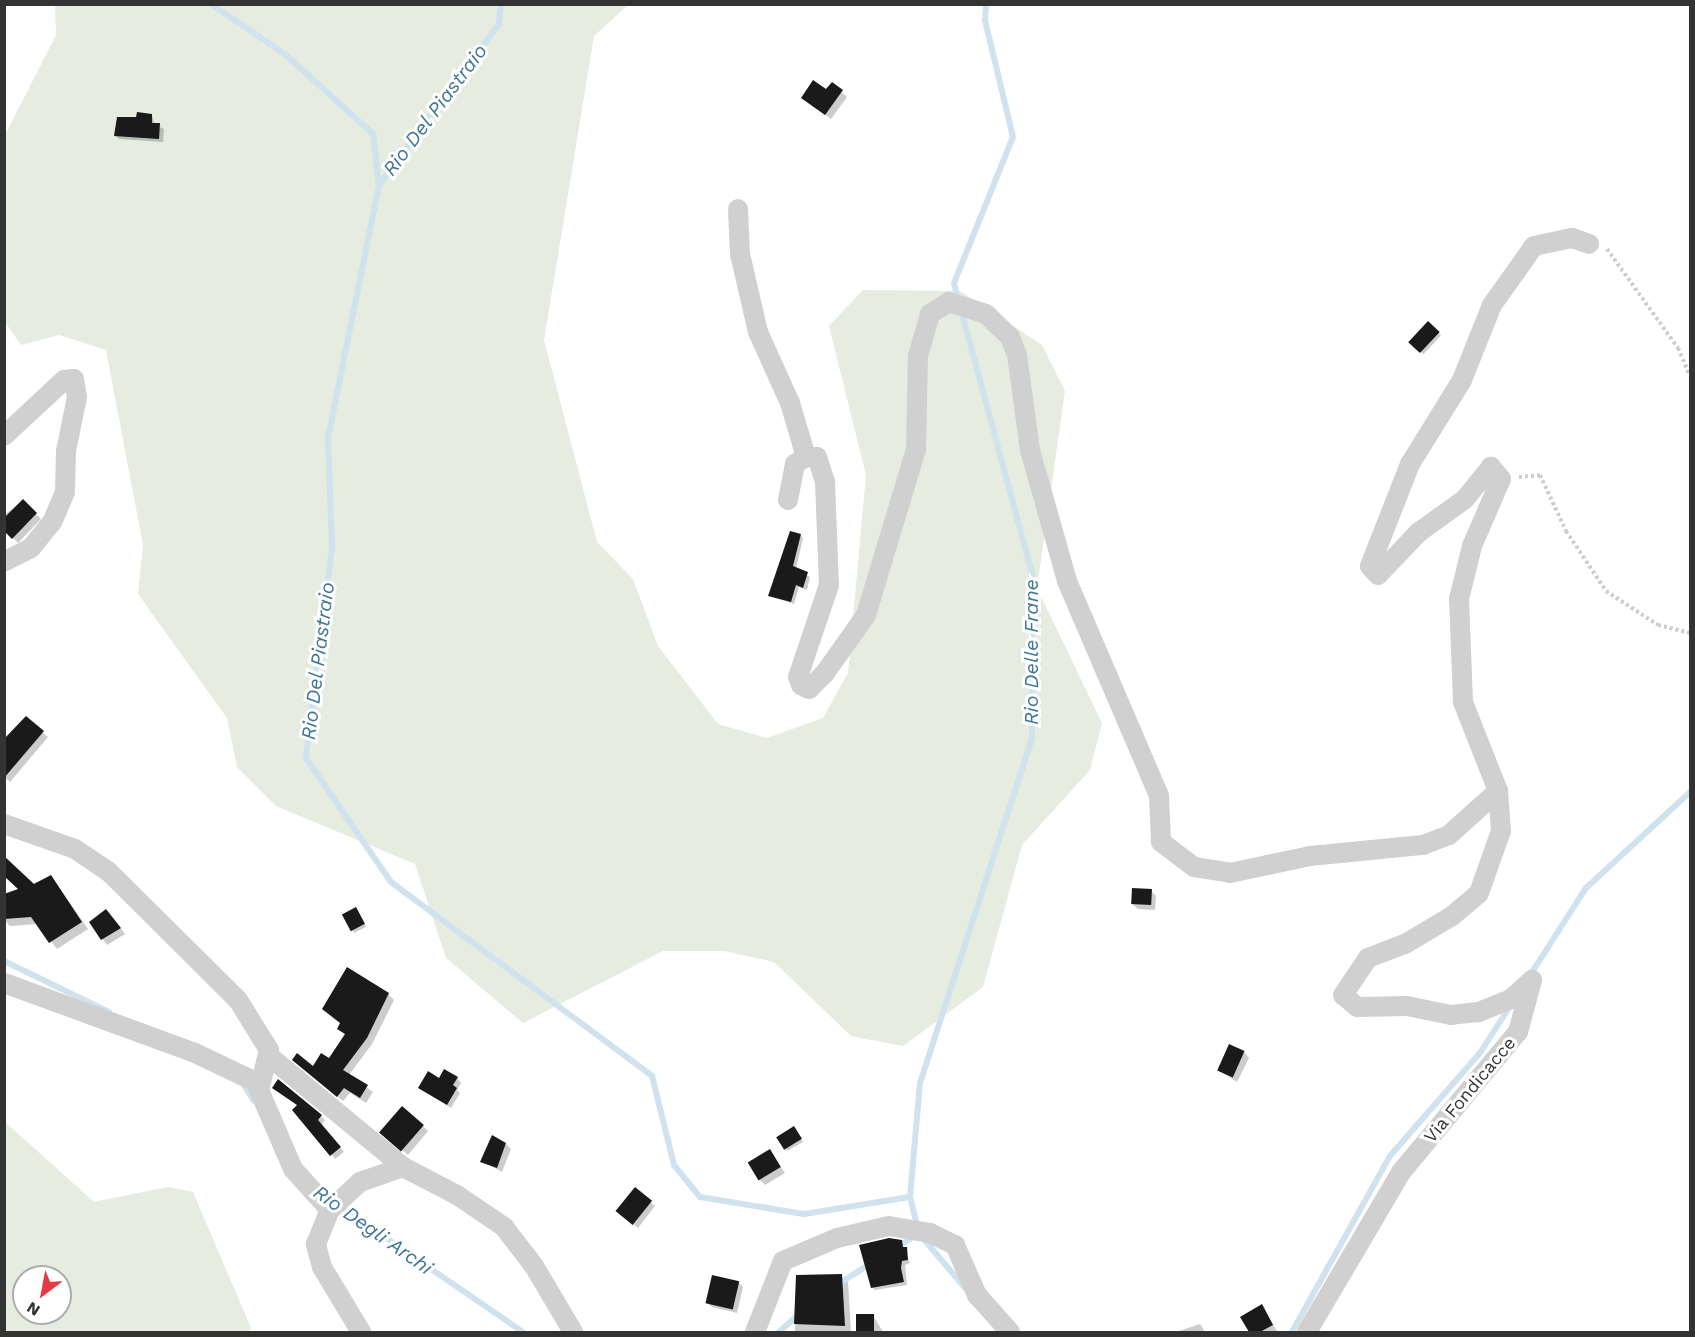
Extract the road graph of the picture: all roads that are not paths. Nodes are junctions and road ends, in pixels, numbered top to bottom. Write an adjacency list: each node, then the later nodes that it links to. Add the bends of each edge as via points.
1 (738, 209): 4 (street, via 740,254 758,332 790,403)
2 (1589, 244): 7 (street, Via Fondicacce, via 1572,238 1534,246 1492,305 1462,380 1410,464 1370,566 1378,575 1419,532 1465,499 1491,467 1501,479 1472,546 1460,599 1463,702)
3 (4, 436): 6 (street, via 64,380 74,379 76,397 66,452 65,492 51,522 31,548)
4 (806, 457): 5 (street, via 795,464); 7 (street, via 817,457 825,482 829,585 798,677 801,685 810,689 825,673 866,615 916,449 918,356 930,314 949,302 986,314 1010,337 1017,356 1030,450 1066,581 1159,796 1161,842 1194,867 1230,873 1310,856 1423,846 1449,835)
5 (788, 500)
6 (4, 562)
7 (1498, 791): 18 (street, Via Fondicacce, via 1501,831 1479,893 1452,916 1405,944 1368,958 1342,995 1357,1007 1407,1006 1451,1015 1478,1012 1511,999 1532,980 1518,1032 1402,1171)
8 (4, 824): 10 (street, via 75,849 108,871 238,1000 264,1038)
9 (4, 983): 11 (street, via 193,1052)
10 (269, 1056): 11 (street); 12 (street)
11 (260, 1084): 13 (street, via 293,1168)
12 (403, 1167): 13 (street, via 360,1182); 15 (street, via 458,1195 504,1227 534,1266)
13 (330, 1210): 14 (street, via 316,1244 322,1267)
14 (361, 1332)
15 (573, 1332)
16 (755, 1332): 17 (street, via 783,1261 837,1238 889,1226 930,1233 955,1245 977,1295)
17 (1010, 1332)
18 (1307, 1332)

